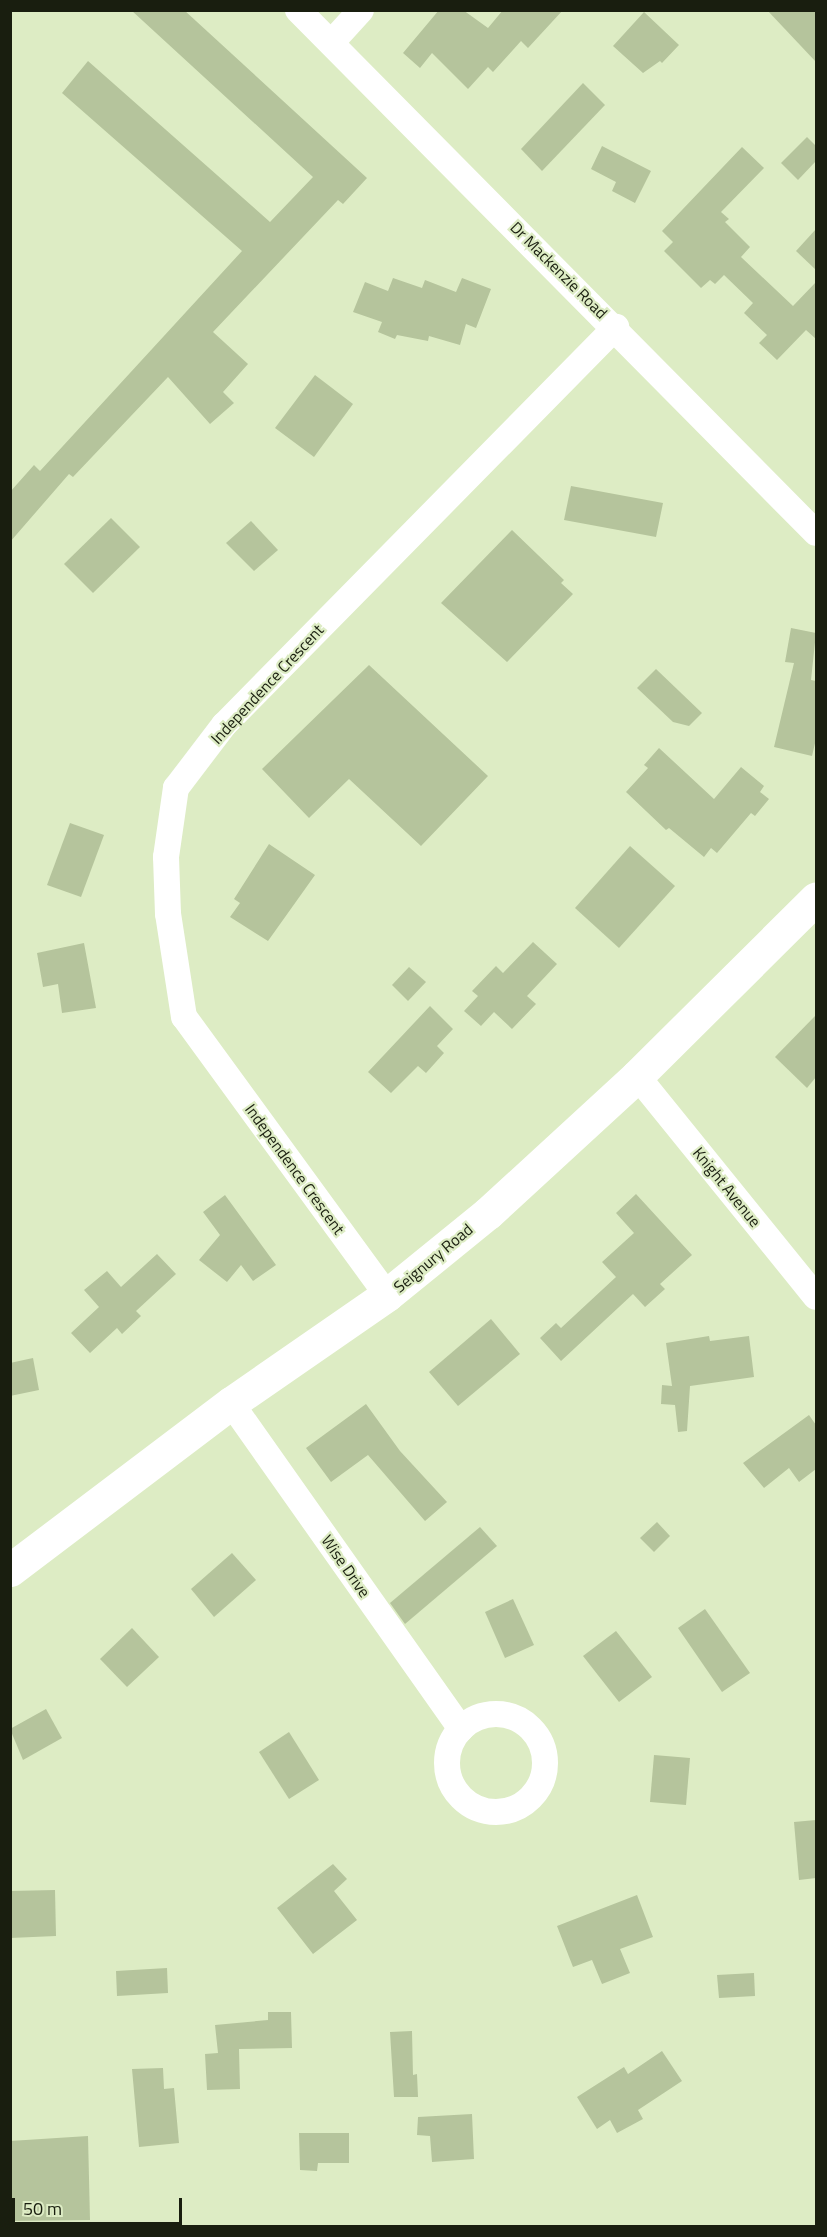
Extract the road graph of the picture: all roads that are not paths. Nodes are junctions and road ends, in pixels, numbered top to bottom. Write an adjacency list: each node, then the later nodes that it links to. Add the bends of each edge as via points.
1 (298, 10): 3 (street, Dr Mackenzie Road)
2 (361, 10): 3 (street)
3 (332, 42): 4 (street, Dr Mackenzie Road)
4 (616, 327): 5 (street, Dr Mackenzie Road); 8 (street, Independence Crescent, via 224,725 176,788 166,857 168,914 184,1017)
5 (816, 533)
6 (816, 898): 7 (main road, Seignury Road)
7 (637, 1076): 8 (main road, Seignury Road, via 488,1213); 9 (street, Knight Avenue)
8 (387, 1295): 10 (main road, Seignury Road)
9 (816, 1297)
10 (231, 1403): 11 (main road, Seignury Road); 12 (street, Wise Drive)
11 (10, 1570)
12 (461, 1729)

